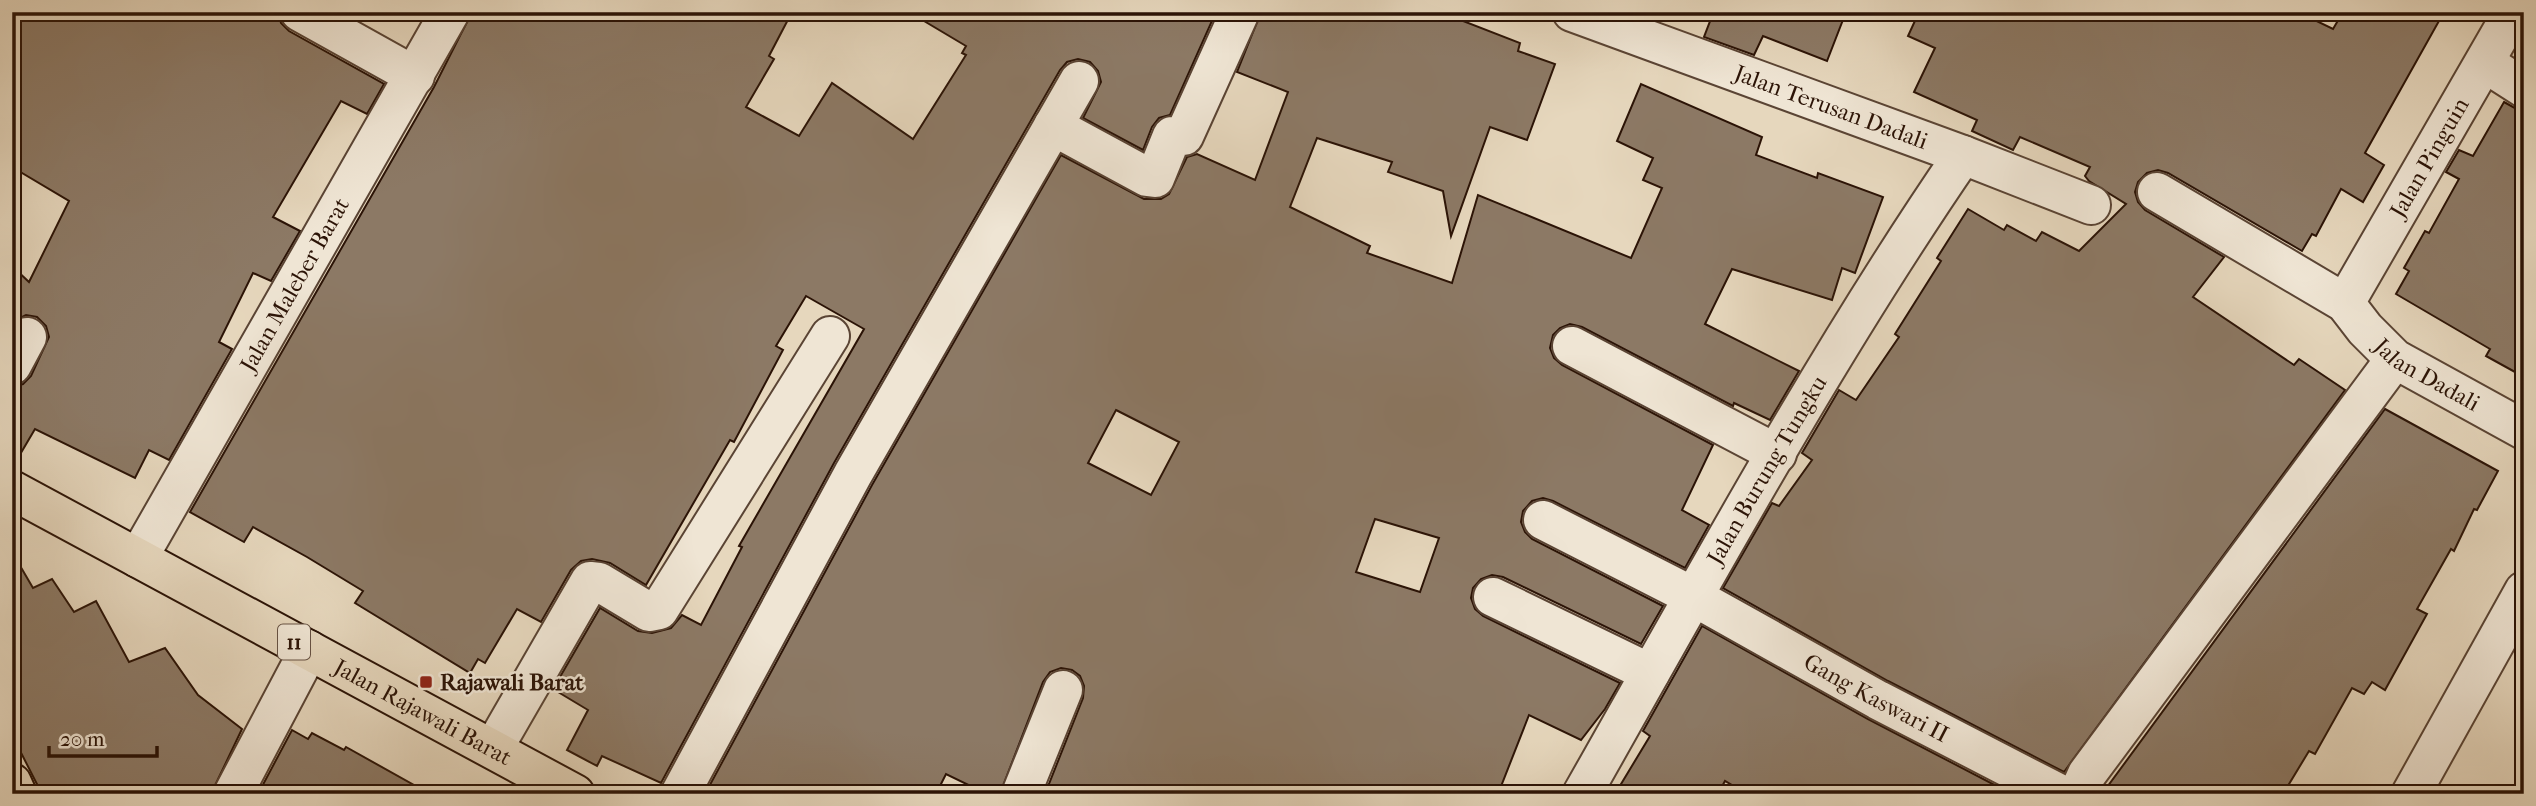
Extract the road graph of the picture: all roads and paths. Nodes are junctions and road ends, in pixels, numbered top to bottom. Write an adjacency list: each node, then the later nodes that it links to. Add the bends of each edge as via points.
1 (300, 12): 7 (street)
2 (450, 12): 7 (street, Jalan Maleber Barat)
3 (1240, 12): 10 (street, via 1184,136 1172,136 1155,177 1147,177)
4 (1572, 12): 11 (street, Jalan Terusan Dadali)
5 (2513, 12): 6 (street, Jalan Pinguin)
6 (2485, 63): 9 (street); 14 (street, Jalan Pinguin)
7 (415, 76): 22 (street, Jalan Maleber Barat)
8 (1079, 81): 10 (street)
9 (2524, 88)
10 (1053, 126): 34 (street, via 853,474)
11 (1963, 155): 13 (street, Jalan Terusan Dadali); 19 (street, Jalan Burung Tungku)
12 (2157, 192): 14 (street)
13 (2091, 205)
14 (2345, 303): 17 (street, Jalan Dadali)
15 (830, 335): 29 (street, via 659,610 649,612 590,581)
16 (1572, 345): 19 (street)
17 (2395, 359): 18 (street, Jalan Dadali); 38 (street, via 2087,774)
18 (2524, 430)
19 (1777, 454): 25 (street, Jalan Burung Tungku)
20 (12, 490): 22 (highway, Jalan Rajawali Barat / 11)
21 (1543, 520): 25 (street, Gang Kaswari II)
22 (138, 558): 26 (highway, Jalan Rajawali Barat / 11)
23 (2524, 591): 39 (street)
24 (1493, 597): 27 (street)
25 (1694, 597): 27 (street, Jalan Burung Tungku); 37 (street, Gang Kaswari II)
26 (309, 650): 29 (highway, Jalan Rajawali Barat / 11); 32 (street)
27 (1650, 673): 36 (street, Jalan Burung Tungku)
28 (1063, 690): 35 (street)
29 (493, 749): 33 (highway, Jalan Rajawali Barat / 11)
30 (12, 783): 31 (highway)
31 (17, 794)
32 (233, 794)
33 (575, 794)
34 (680, 794)
35 (1021, 794)
36 (1582, 794)
37 (2060, 794)
38 (2078, 794)
39 (2411, 794)

